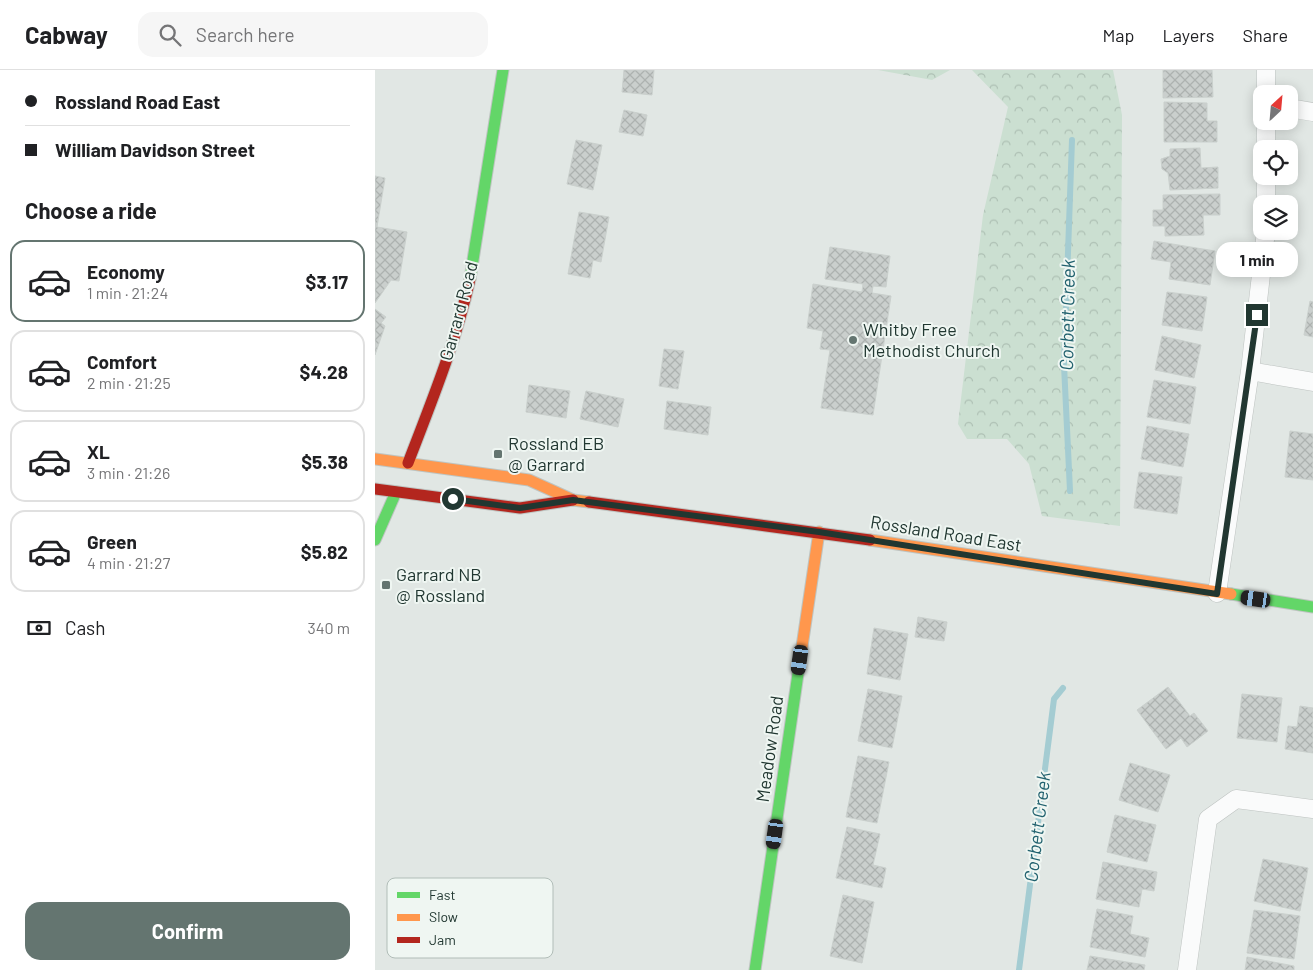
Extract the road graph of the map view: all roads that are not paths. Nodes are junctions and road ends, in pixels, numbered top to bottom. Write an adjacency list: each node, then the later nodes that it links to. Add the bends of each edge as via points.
1 (503, 70): 10 (main road, Garrard Road, via 464,306)
2 (1265, 70): 3 (street)
3 (1266, 85)
4 (1298, 110): 5 (street)
5 (1313, 112)
6 (1264, 240): 7 (street)
7 (1250, 371): 8 (street); 16 (street)
8 (1313, 382)
9 (375, 459): 10 (main road, Rossland Road East)
10 (408, 463): 12 (street, Garrard Road); 13 (main road, Rossland Road East, via 529,480)
11 (375, 489): 12 (main road, Rossland Road East)
12 (396, 492): 13 (main road, Rossland Road East, via 520,508); 15 (main road, Garrard Road)
13 (573, 500): 14 (main road, Rossland Road East)
14 (819, 532): 16 (main road, Rossland Road East); 19 (main road, Meadow Road)
15 (375, 540)
16 (1217, 594): 17 (main road, Rossland Road East)
17 (1313, 607)
18 (1313, 809): 20 (street, via 1236,799 1208,819)
19 (755, 970)
20 (1187, 970)

